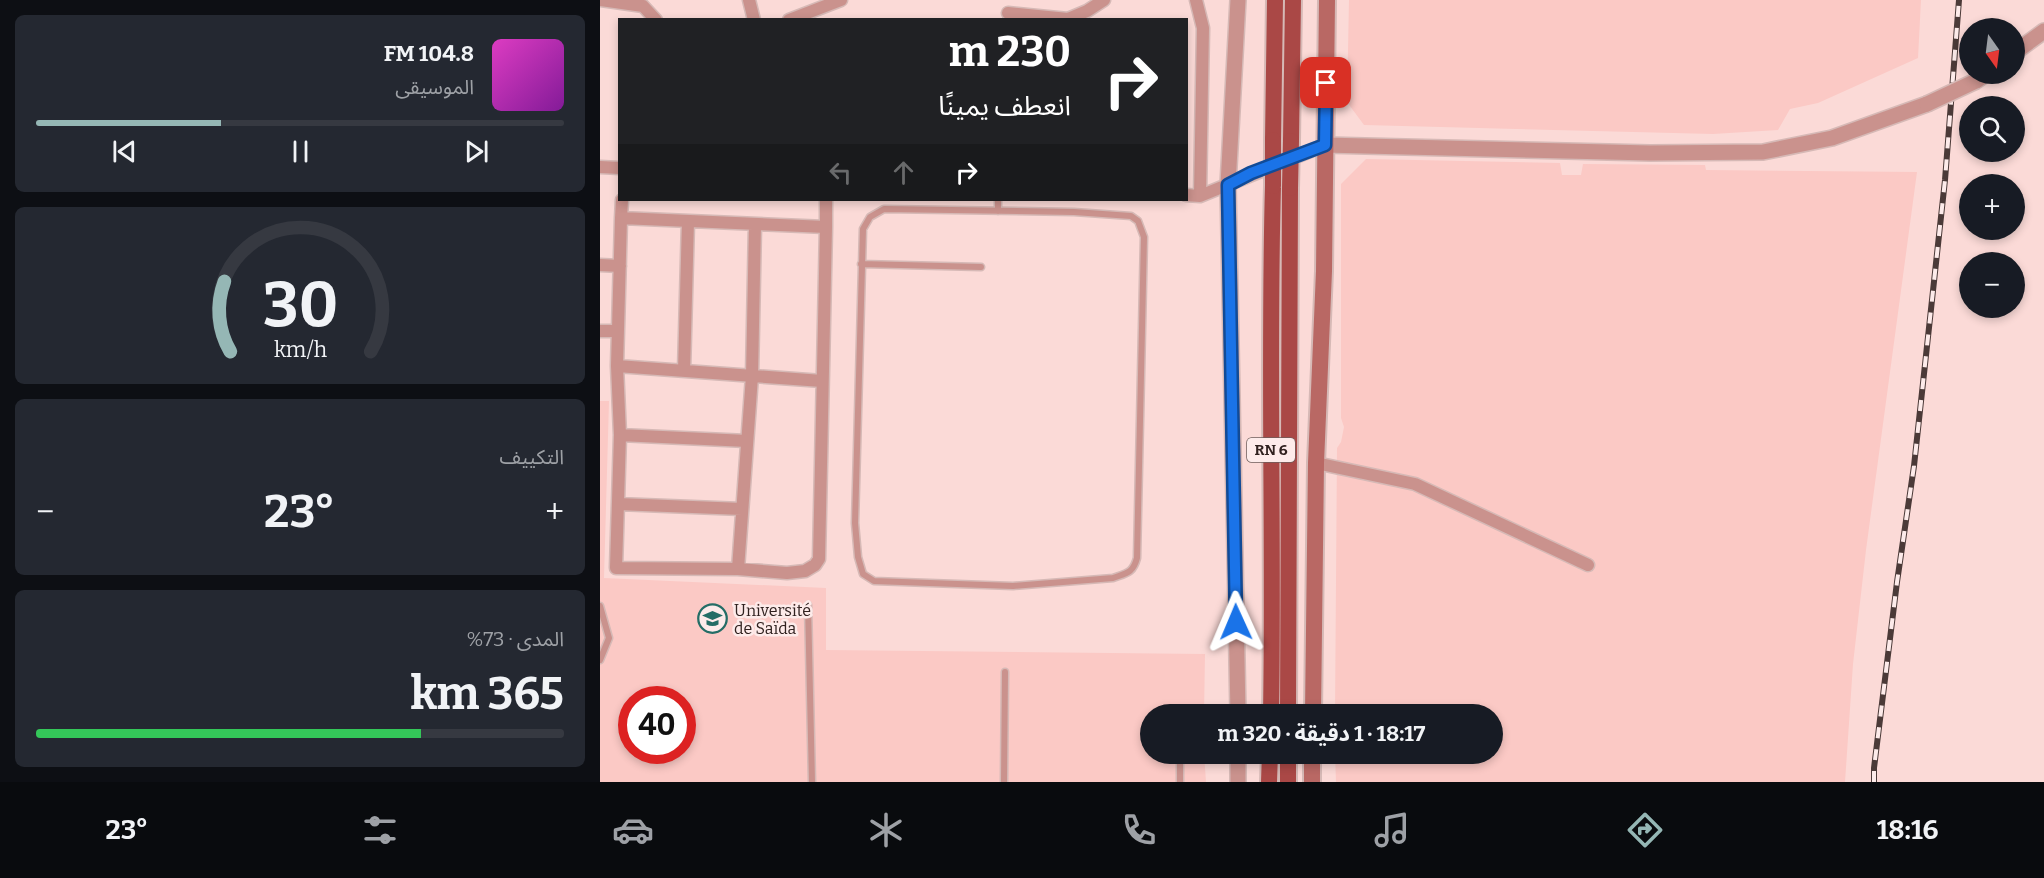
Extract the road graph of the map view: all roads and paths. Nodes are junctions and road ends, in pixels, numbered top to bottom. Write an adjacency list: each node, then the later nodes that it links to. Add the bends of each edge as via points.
1 (600, 0): 13 (street, via 643,6)
2 (749, 0): 14 (street)
3 (841, 0): 11 (street)
4 (1008, 0): 12 (street)
5 (1104, 0): 17 (street)
6 (1196, 0): 26 (street, via 1203,28)
7 (1238, 0): 24 (street)
8 (1275, 0): 57 (main road, RN 6, bridge)
9 (1293, 0): 58 (main road, RN 6, bridge)
10 (1327, 0): 21 (main road)
11 (824, 14): 15 (street)
12 (1007, 16): 16 (street)
13 (654, 18)
14 (754, 18)
15 (801, 18)
16 (1048, 18)
17 (1070, 18)
18 (2044, 31): 19 (street)
19 (2025, 45)
20 (1967, 84): 21 (street, bridge, via 1927,104 1832,138 1763,152)
21 (1325, 145): 24 (street); 47 (main road)
22 (600, 167): 23 (street)
23 (618, 168)
24 (1228, 185): 26 (street); 56 (street)
25 (1188, 195): 26 (street)
26 (1200, 196)
27 (622, 201): 31 (street)
28 (826, 201): 34 (street)
29 (998, 201): 30 (lane)
30 (998, 211): 35 (lane, via 884,209 870,217 863,229); 35 (lane, via 1131,216 1142,229 1137,558 1129,573 1113,578 1013,586 874,581 863,574 855,523)
31 (621, 218): 32 (street); 37 (street)
32 (688, 220): 33 (street); 42 (street)
33 (755, 224): 34 (street); 43 (street)
34 (826, 227): 44 (street)
35 (861, 264): 38 (lane)
36 (600, 265): 37 (street)
37 (620, 266): 40 (street)
38 (981, 267)
39 (600, 331): 40 (street)
40 (618, 332): 41 (street)
41 (617, 366): 42 (street); 45 (street)
42 (684, 371): 43 (street)
43 (752, 376): 44 (street); 46 (street)
44 (822, 381): 51 (street, via 819,559 805,571)
45 (620, 435): 46 (street); 48 (street)
46 (747, 441): 49 (street)
47 (1316, 463): 50 (street, via 1416,484); 59 (main road)
48 (618, 504): 49 (street); 51 (street, via 616,568)
49 (742, 509): 51 (street)
50 (1588, 565)
51 (738, 569)
52 (808, 605): 65 (lane)
53 (600, 606): 54 (lane, via 609,638)
54 (600, 660)
55 (1005, 672): 66 (lane)
56 (1238, 704)
57 (1270, 704)
58 (1288, 704)
59 (1313, 704)
60 (1180, 764): 67 (lane)
61 (1238, 764): 68 (street)
62 (1270, 764): 69 (main road)
63 (1288, 764): 70 (main road)
64 (1312, 764): 71 (main road)
65 (812, 782)
66 (1004, 782)
67 (1180, 782)
68 (1238, 782)
69 (1269, 782)
70 (1288, 782)
71 (1312, 782)

